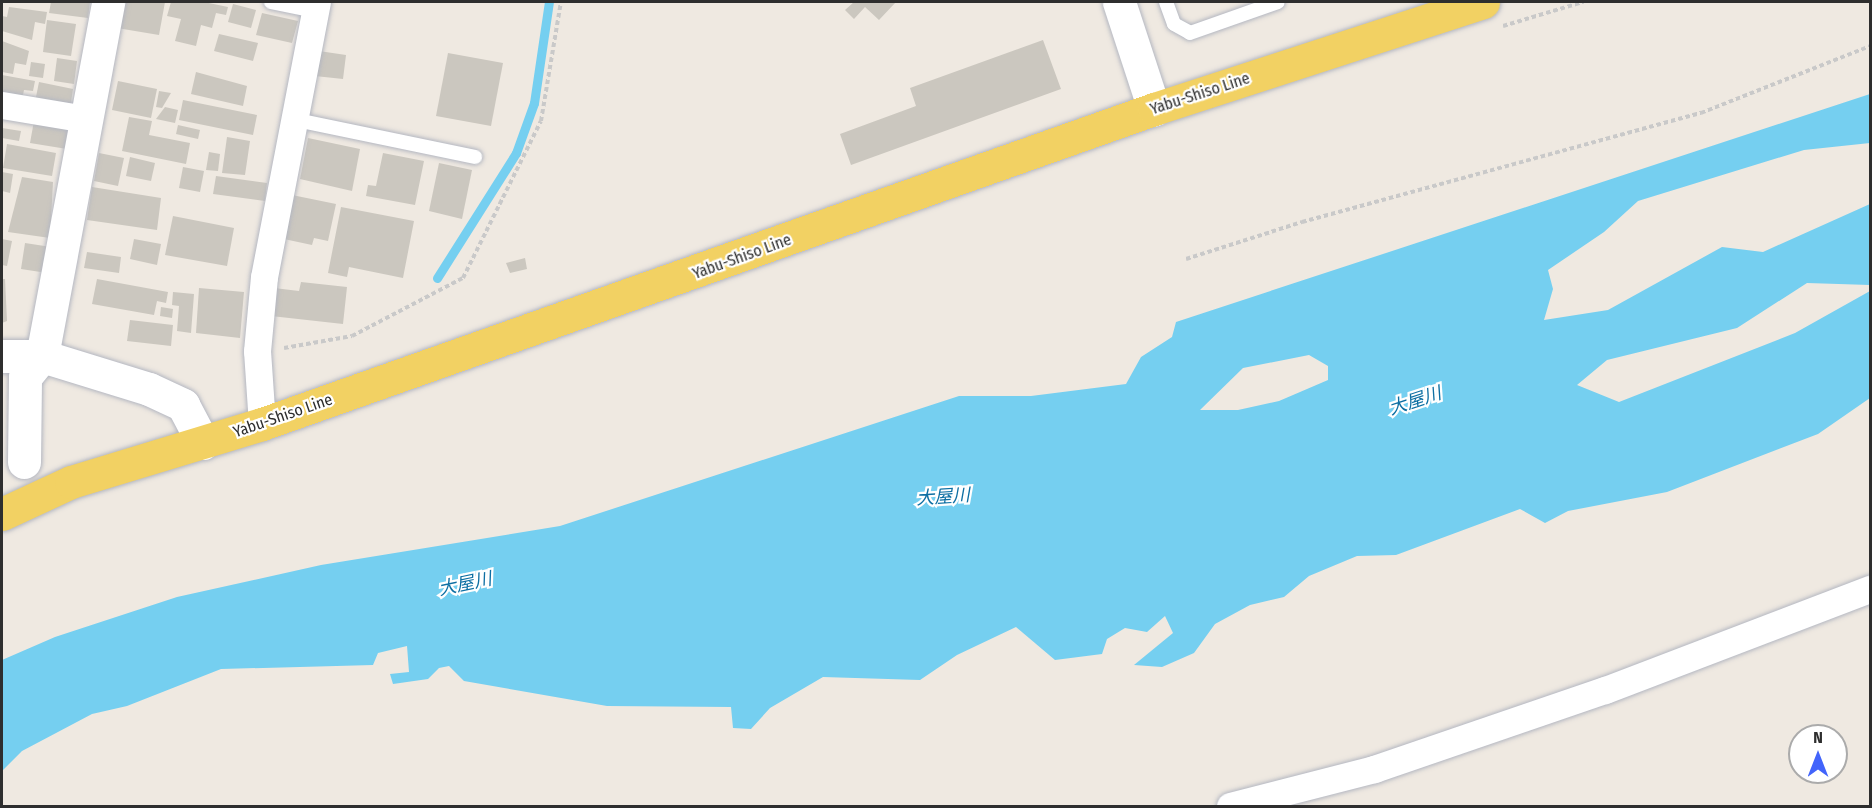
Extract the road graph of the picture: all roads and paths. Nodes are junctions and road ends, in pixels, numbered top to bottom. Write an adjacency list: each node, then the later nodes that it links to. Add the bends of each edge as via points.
1 (108, 2): 12 (street)
2 (271, 2): 8 (lane)
3 (561, 2): 16 (path, via 541,121 463,278 352,336)
4 (1119, 2): 11 (street)
5 (1166, 2): 6 (lane, via 1174,24 1190,33)
6 (1278, 2)
7 (1483, 2): 11 (main road, Yabu-Shiso Line)
8 (316, 6): 13 (street)
9 (1870, 46): 15 (path, via 1701,113 1302,222)
10 (2, 105): 12 (street)
11 (1154, 109): 19 (main road, Yabu-Shiso Line)
12 (86, 120): 18 (street)
13 (292, 120): 14 (lane); 16 (street, via 264,277)
14 (476, 157)
15 (1186, 260)
16 (257, 351): 19 (street)
17 (2, 356): 18 (street)
18 (42, 356): 20 (street, via 149,389 183,405); 21 (street, via 25,377)
19 (262, 424): 20 (main road, Yabu-Shiso Line)
20 (203, 443): 22 (main road, Yabu-Shiso Line, via 71,482)
21 (24, 462)
22 (2, 514)
23 (1870, 589): 24 (street, via 1605,690 1386,765)
24 (1230, 807)

